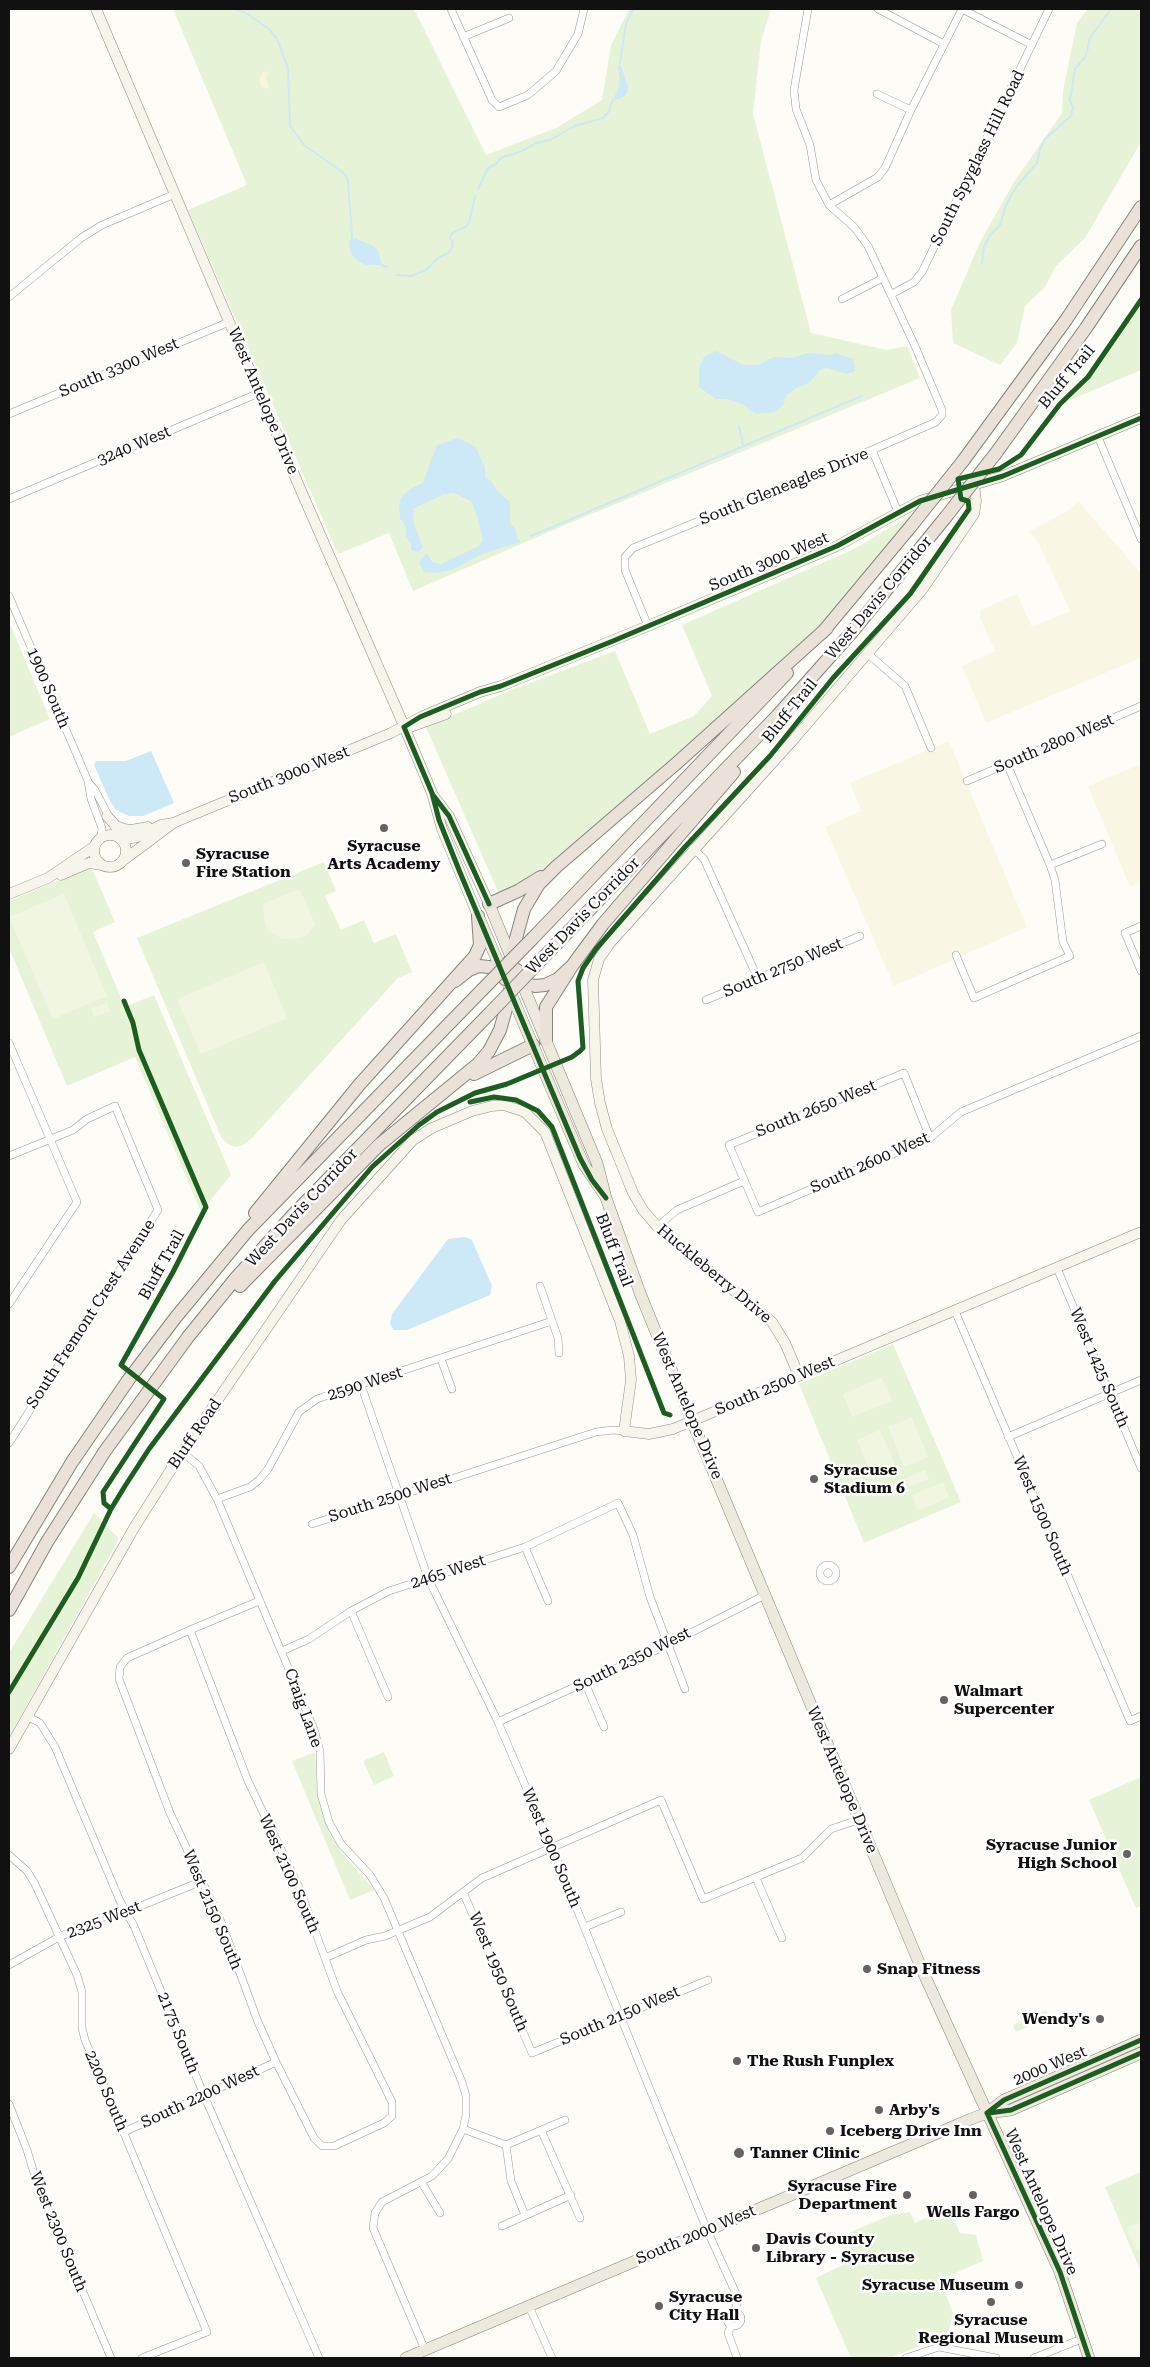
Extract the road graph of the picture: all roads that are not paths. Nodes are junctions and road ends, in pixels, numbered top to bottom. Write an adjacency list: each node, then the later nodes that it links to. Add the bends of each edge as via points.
1 (96, 9): 14 (street, West Antelope Drive)
2 (451, 9): 9 (street)
3 (584, 9): 9 (street, via 578,34 556,71 528,95 499,107 492,100)
4 (808, 9): 15 (street, via 794,90 796,109 810,145 816,180)
5 (878, 9): 10 (street)
6 (962, 9): 10 (street); 11 (street)
7 (1049, 9): 11 (street, South Spyglass Hill Road)
8 (509, 18): 9 (street)
9 (463, 37)
10 (944, 44): 13 (street)
11 (1032, 45): 19 (street, South Spyglass Hill Road, via 922,272 914,282)
12 (877, 94): 13 (street)
13 (911, 110): 15 (street, via 886,168 878,178)
14 (175, 194): 20 (street, via 102,225); 22 (street, West Antelope Drive)
15 (829, 205): 18 (street, via 854,227 868,246)
16 (1141, 207): 34 (highway, West Davis Corridor, bridge, via 1061,328 963,461)
17 (1141, 246): 35 (highway, West Davis Corridor, bridge, via 996,453)
18 (883, 278): 19 (street); 21 (street)
19 (892, 294): 27 (street, South Gleneagles Drive, via 942,415 936,422)
20 (9, 297)
21 (842, 300)
22 (229, 322): 23 (street, West Antelope Drive); 24 (street, South 3300 West)
23 (259, 393): 29 (street, 3240 West); 38 (street, West Antelope Drive)
24 (9, 412)
25 (1141, 418): 26 (street, South 3000 West)
26 (1098, 437): 28 (street, South 3000 West, via 1003,476); 31 (street)
27 (872, 450): 30 (street); 33 (street, South Gleneagles Drive, via 634,548 625,557 625,570)
28 (974, 484): 30 (street, South 3000 West, via 930,496); 36 (street, Huckleberry Drive, via 976,506 971,518 922,590)
29 (9, 499)
30 (898, 512): 33 (street, South 3000 West, via 837,546)
31 (1141, 540)
32 (9, 596): 41 (street, 1900 South)
33 (648, 626): 38 (street, South 3000 West, via 489,688)
34 (827, 628): 54 (highway); 84 (highway, West Davis Corridor, bridge, via 700,765 255,1224)
35 (840, 646): 62 (highway, via 824,669 603,924); 86 (highway, West Davis Corridor, bridge, via 777,716 292,1216)
36 (867, 653): 39 (street, via 905,686); 50 (street, Huckleberry Drive, via 794,739)
37 (1141, 706): 40 (street, South 2800 West)
38 (404, 727): 43 (street, West Antelope Drive); 45 (street, South 3000 West)
39 (931, 748)
40 (1007, 764): 42 (street, South 2800 West); 53 (street)
41 (88, 781): 44 (street); 48 (street, via 102,828)
42 (967, 781)
43 (432, 793): 57 (street, West Antelope Drive, via 449,816); 58 (street, West Antelope Drive, via 439,820)
44 (107, 816): 46 (street, via 116,826 131,830); 47 (street)
45 (173, 823): 46 (street, South 3000 West); 51 (street, South 3000 West)
46 (161, 825): 47 (street, South 3000 West, via 137,837)
47 (120, 838): 48 (street, via 111,834); 51 (street, via 127,850)
48 (98, 841): 52 (street, via 95,856); 55 (street)
49 (1102, 844): 53 (street)
50 (693, 848): 65 (street, via 704,859); 78 (street, Huckleberry Drive, via 610,943 597,966 592,989 598,1091 604,1120 629,1184)
51 (125, 859): 52 (street, via 117,866)
52 (102, 865): 55 (street, via 89,863)
53 (1050, 865): 61 (street, via 1063,942 1070,956 974,998)
54 (556, 867): 57 (highway, via 526,887); 64 (highway, via 528,901 521,918)
55 (48, 878): 56 (street)
56 (9, 894)
57 (489, 904): 64 (main road, West Antelope Drive)
58 (478, 916): 64 (main road, West Antelope Drive); 66 (highway, via 480,945)
59 (1141, 926): 63 (street, via 1125,933)
60 (860, 936): 65 (street, South 2750 West)
61 (956, 955)
62 (572, 966): 64 (highway, via 549,984 535,986); 69 (highway, via 546,1007)
63 (1141, 971)
64 (511, 975): 66 (highway, via 485,966 473,968); 69 (main road, West Antelope Drive); 71 (main road, West Antelope Drive); 72 (highway, via 500,1030 489,1051 478,1064)
65 (758, 978): 67 (street, South 2750 West)
66 (455, 981): 84 (highway, via 336,1112 192,1291)
67 (706, 1000)
68 (1141, 1036): 73 (street, South 2600 West, via 961,1112)
69 (546, 1040): 77 (main road, West Antelope Drive, via 595,1157)
70 (9, 1043): 74 (street)
71 (533, 1045): 72 (highway, via 484,1068); 77 (main road, West Antelope Drive, via 584,1166)
72 (436, 1097): 86 (highway, via 373,1151)
73 (930, 1138): 76 (street, South 2600 West, via 758,1212); 76 (street, South 2650 West, via 904,1073 729,1145)
74 (50, 1139): 75 (street); 82 (street, via 77,1202); 97 (street, South Fremont Crest Avenue, via 115,1106 158,1210)
75 (9, 1156)
76 (744, 1181): 78 (street, via 676,1210)
77 (606, 1198): 94 (main road, West Antelope Drive)
78 (657, 1227): 89 (street, Huckleberry Drive, via 766,1317 785,1342)
79 (1141, 1232): 80 (street, South 2500 West)
80 (1057, 1268): 83 (street, South 2500 West); 93 (street, West 1425 South)
81 (540, 1286): 85 (street)
82 (9, 1304)
83 (955, 1311): 89 (street, South 2500 West); 96 (street, West 1500 South)
84 (176, 1317): 104 (highway, West Davis Corridor, via 129,1378 72,1462)
85 (552, 1321): 87 (street); 88 (street, 2590 West)
86 (188, 1337): 109 (highway, West Davis Corridor, via 105,1451)
87 (559, 1353)
88 (441, 1359): 91 (street, 2590 West); 92 (street)
89 (800, 1376): 94 (street, South 2500 West)
90 (1141, 1380): 93 (street)
91 (362, 1385): 100 (street, West 1900 South); 101 (street, 2590 West, via 307,1404 259,1480 250,1487)
92 (452, 1389)
93 (1110, 1393): 96 (street); 99 (street, West 1425 South)
94 (692, 1421): 95 (street, South 2500 West, via 658,1434); 106 (main road, West Antelope Drive)
95 (624, 1431): 98 (street, Bluff Road, via 631,1380 620,1321 551,1144 541,1126 520,1110 504,1105 472,1111 413,1140 341,1220); 100 (street, South 2500 West, via 596,1432)
96 (1008, 1436): 118 (street, West 1500 South, via 1130,1721)
97 (9, 1442)
98 (182, 1452): 101 (street, Craig Lane, via 199,1466); 117 (street, Bluff Road, via 134,1528)
99 (1141, 1468)
100 (400, 1494): 102 (street, South 2500 West); 105 (street, West 1900 South)
101 (217, 1499): 107 (street, Craig Lane)
102 (312, 1524)
103 (524, 1546): 105 (street, 2465 West); 108 (street); 112 (street, 2465 West, via 618,1503 633,1535)
104 (9, 1567)
105 (428, 1578): 110 (street, 2465 West, via 389,1591); 119 (street, West 1900 South)
106 (765, 1595): 112 (street, South 2350 West); 122 (main road, West Antelope Drive)
107 (259, 1601): 111 (street); 113 (street, Craig Lane)
108 (548, 1601)
109 (9, 1610)
110 (351, 1611): 113 (street, 2465 West, via 315,1636); 116 (street)
111 (190, 1630): 126 (street, West 2150 South, via 128,1658 120,1668 119,1679 170,1813); 134 (street, West 2100 South, via 248,1782 299,1887)
112 (667, 1645): 114 (street, South 2350 West); 115 (street)
113 (282, 1651): 131 (street, Craig Lane, via 317,1738 321,1794 329,1822 341,1844 370,1875)
114 (585, 1683): 119 (street, South 2350 West); 120 (street)
115 (685, 1688)
116 (388, 1697)
117 (27, 1716): 121 (street, Bluff Road); 128 (street, 2175 South, via 40,1723 56,1747)
118 (1141, 1716)
119 (498, 1722): 123 (street, West 1900 South)
120 (604, 1727)
121 (9, 1749)
122 (858, 1820): 125 (street, via 831,1830 802,1858); 144 (main road, West Antelope Drive)
123 (551, 1848): 125 (street, via 661,1800 702,1899); 127 (street, via 482,1878); 130 (street, West 1900 South)
124 (9, 1855): 132 (street, 2200 South, via 27,1871 35,1884)
125 (756, 1878): 133 (street)
126 (202, 1881): 128 (street, 2325 West); 141 (street, West 2150 South)
127 (463, 1892): 131 (street, via 430,1916); 139 (street, West 1950 South)
128 (126, 1912): 132 (street, 2325 West, via 115,1912); 142 (street, 2175 South)
129 (621, 1912): 130 (street)
130 (585, 1927): 137 (street, West 1900 South)
131 (398, 1930): 134 (street); 146 (street, Craig Lane, via 462,2082 467,2105)
132 (59, 1938): 135 (street, 2325 West); 148 (street, 2200 South, via 82,1992 85,2040)
133 (782, 1938)
134 (325, 1958): 150 (street, West 2100 South, via 392,2102 392,2116 384,2123 334,2146)
135 (9, 1965)
136 (708, 1980): 137 (street, South 2150 West)
137 (619, 2015): 139 (street, South 2150 West); 157 (street, West 1900 South)
138 (1141, 2040): 144 (main road, 2000 West, via 1004,2100)
139 (532, 2053)
140 (1141, 2053): 144 (main road, 2000 West, via 1011,2110)
141 (276, 2062): 142 (street, South 2200 West); 150 (street, West 2150 South, via 314,2138)
142 (204, 2096): 148 (street, South 2200 West); 163 (street, 2175 South)
143 (9, 2104): 161 (street, West 2300 South, via 37,2183)
144 (987, 2113): 157 (main road, South 2000 West); 159 (main road, West Antelope Drive, via 1060,2272)
145 (565, 2120): 147 (street)
146 (463, 2129): 149 (street); 151 (street, via 448,2159)
147 (541, 2130): 149 (street); 152 (street)
148 (124, 2132): 162 (street, 2200 South, via 207,2332)
149 (506, 2145): 154 (street, via 511,2180)
150 (322, 2146)
151 (422, 2183): 153 (street); 160 (street, via 382,2202 375,2213 374,2228)
152 (570, 2195): 154 (street); 155 (street)
153 (440, 2213)
154 (525, 2215): 156 (street)
155 (580, 2218)
156 (502, 2226)
157 (707, 2230): 158 (main road, South 2000 West); 166 (street, West 1900 South, via 738,2298 735,2312 741,2321 731,2326 728,2333)
158 (529, 2306): 160 (main road, South 2000 West); 165 (street)
159 (1084, 2338): 169 (street); 170 (main road, West Antelope Drive)
160 (425, 2350): 164 (main road, South 2000 West)
161 (111, 2358)
162 (142, 2358)
163 (318, 2358)
164 (406, 2358)
165 (552, 2358)
166 (737, 2358)
167 (906, 2358): 168 (street, via 939,2347)
168 (996, 2358)
169 (1034, 2358)
170 (1089, 2358)

